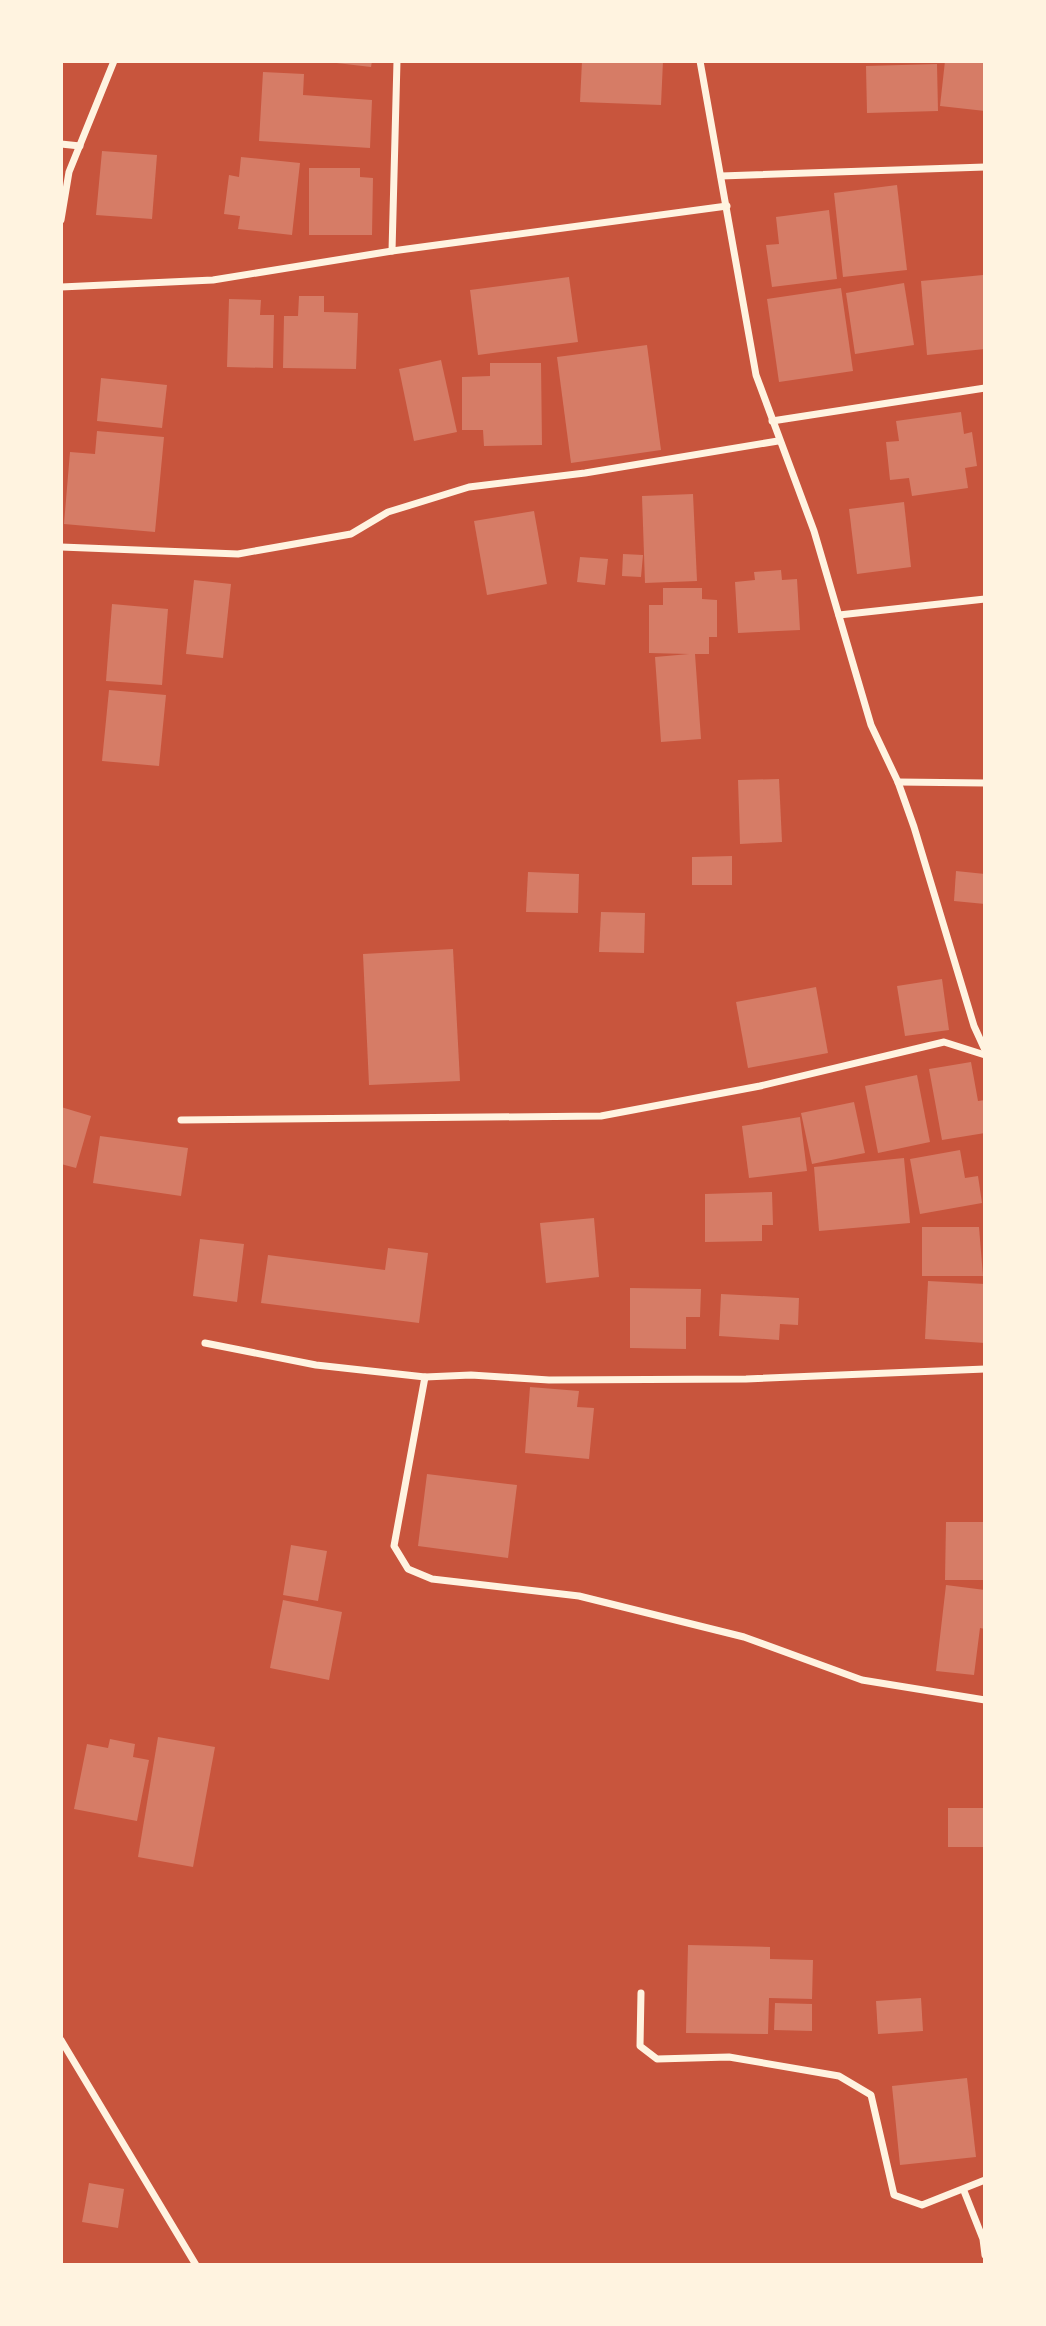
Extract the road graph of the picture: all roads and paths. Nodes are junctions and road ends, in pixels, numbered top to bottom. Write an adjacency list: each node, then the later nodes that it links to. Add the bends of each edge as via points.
1 (114, 61): 5 (street)
2 (397, 61): 10 (street)
3 (700, 61): 7 (street)
4 (61, 144): 5 (street)
5 (79, 146): 9 (street, via 69,172)
6 (985, 167): 7 (street)
7 (721, 176): 8 (street)
8 (727, 206): 10 (street); 13 (street, via 756,375)
9 (61, 220)
10 (392, 251): 11 (street, via 213,280)
11 (61, 287)
12 (985, 388): 13 (street)
13 (772, 421): 14 (street)
14 (778, 441): 15 (street, via 469,487 388,512 351,534 238,554); 17 (street, via 814,531)
15 (61, 547)
16 (985, 599): 17 (street)
17 (839, 615): 18 (street, via 872,726)
18 (898, 782): 19 (street); 20 (street)
19 (985, 783)
20 (985, 1053): 21 (street, via 944,1042 760,1086 601,1116)
21 (181, 1120)
22 (205, 1343): 24 (street, via 316,1365)
23 (985, 1368): 24 (street, via 746,1379)
24 (425, 1377): 25 (street, via 394,1546 408,1569 432,1579 579,1596 653,1612 744,1637 862,1680)
25 (985, 1700)
26 (641, 1993): 29 (street, via 640,2046 657,2059 729,2057 839,2076 872,2095 894,2195 922,2205)
27 (61, 2040): 31 (street)
28 (985, 2180): 29 (street)
29 (964, 2191): 30 (street)
30 (985, 2255)
31 (196, 2265)

